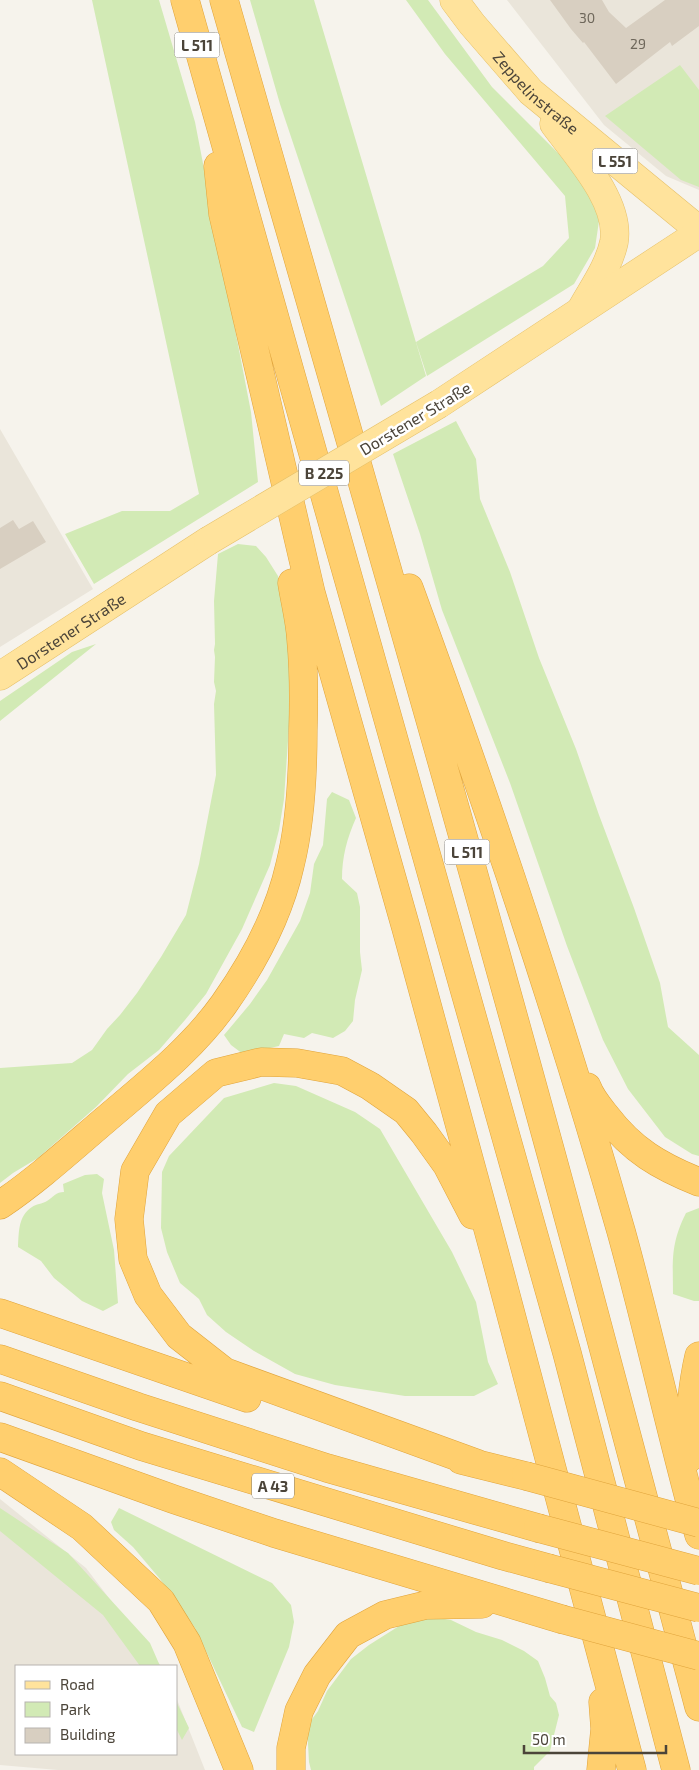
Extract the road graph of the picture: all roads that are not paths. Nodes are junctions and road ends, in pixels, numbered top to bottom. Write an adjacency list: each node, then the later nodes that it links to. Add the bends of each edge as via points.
1 (185, 0): 4 (highway, L 511)
2 (224, 0): 9 (highway, L 511)
3 (454, 0): 5 (main road, Zeppelinstraße / L 551)
4 (210, 90): 8 (highway, via 224,214); 35 (highway, L 511, via 567,1353)
5 (531, 92): 6 (main road, Zeppelinstraße / L 551); 7 (main road, B 225, via 595,180 610,208 614,241 609,259)
6 (699, 232): 7 (main road, Dorstener Straße / B 225)
7 (580, 312): 10 (main road, Dorstener Straße / B 225, bridge, via 440,404 208,541)
8 (269, 409): 13 (highway, via 269,452 301,637 304,673 303,767 298,821 290,866 274,915 224,1004 192,1042 63,1156); 14 (highway, via 311,593)
9 (362, 482): 11 (highway, via 408,584 472,759); 30 (highway, L 511, via 580,1258)
10 (0, 676)
11 (555, 1008): 12 (highway, via 591,1097 620,1134 648,1156); 22 (highway, via 621,1233)
12 (699, 1182)
13 (0, 1206)
14 (497, 1262): 20 (highway, via 447,1165 424,1133 406,1111 342,1071 297,1063 261,1062 216,1073 168,1114 134,1171 129,1219 133,1259 148,1295 179,1336 225,1372); 28 (highway)
15 (0, 1313): 20 (highway, via 313,1419 394,1444)
16 (699, 1356): 22 (highway, via 689,1420)
17 (0, 1359): 25 (highway, A 43, bridge, via 327,1468)
18 (0, 1396): 27 (highway, A 43, bridge, via 141,1446 495,1554)
19 (0, 1437): 26 (highway, via 274,1533)
20 (478, 1464): 23 (highway, bridge)
21 (0, 1472): 31 (highway, via 82,1526 161,1601 187,1643)
22 (687, 1493): 24 (highway)
23 (699, 1522)
24 (699, 1535)
25 (699, 1572)
26 (509, 1604): 29 (highway, bridge); 32 (highway, via 426,1604 385,1615 348,1635 317,1675 299,1711 291,1748)
27 (699, 1608)
28 (600, 1654): 33 (highway, via 605,1728); 34 (highway)
29 (699, 1656)
30 (699, 1707)
31 (239, 1770)
32 (291, 1770)
33 (601, 1770)
34 (632, 1770)
35 (676, 1770)

